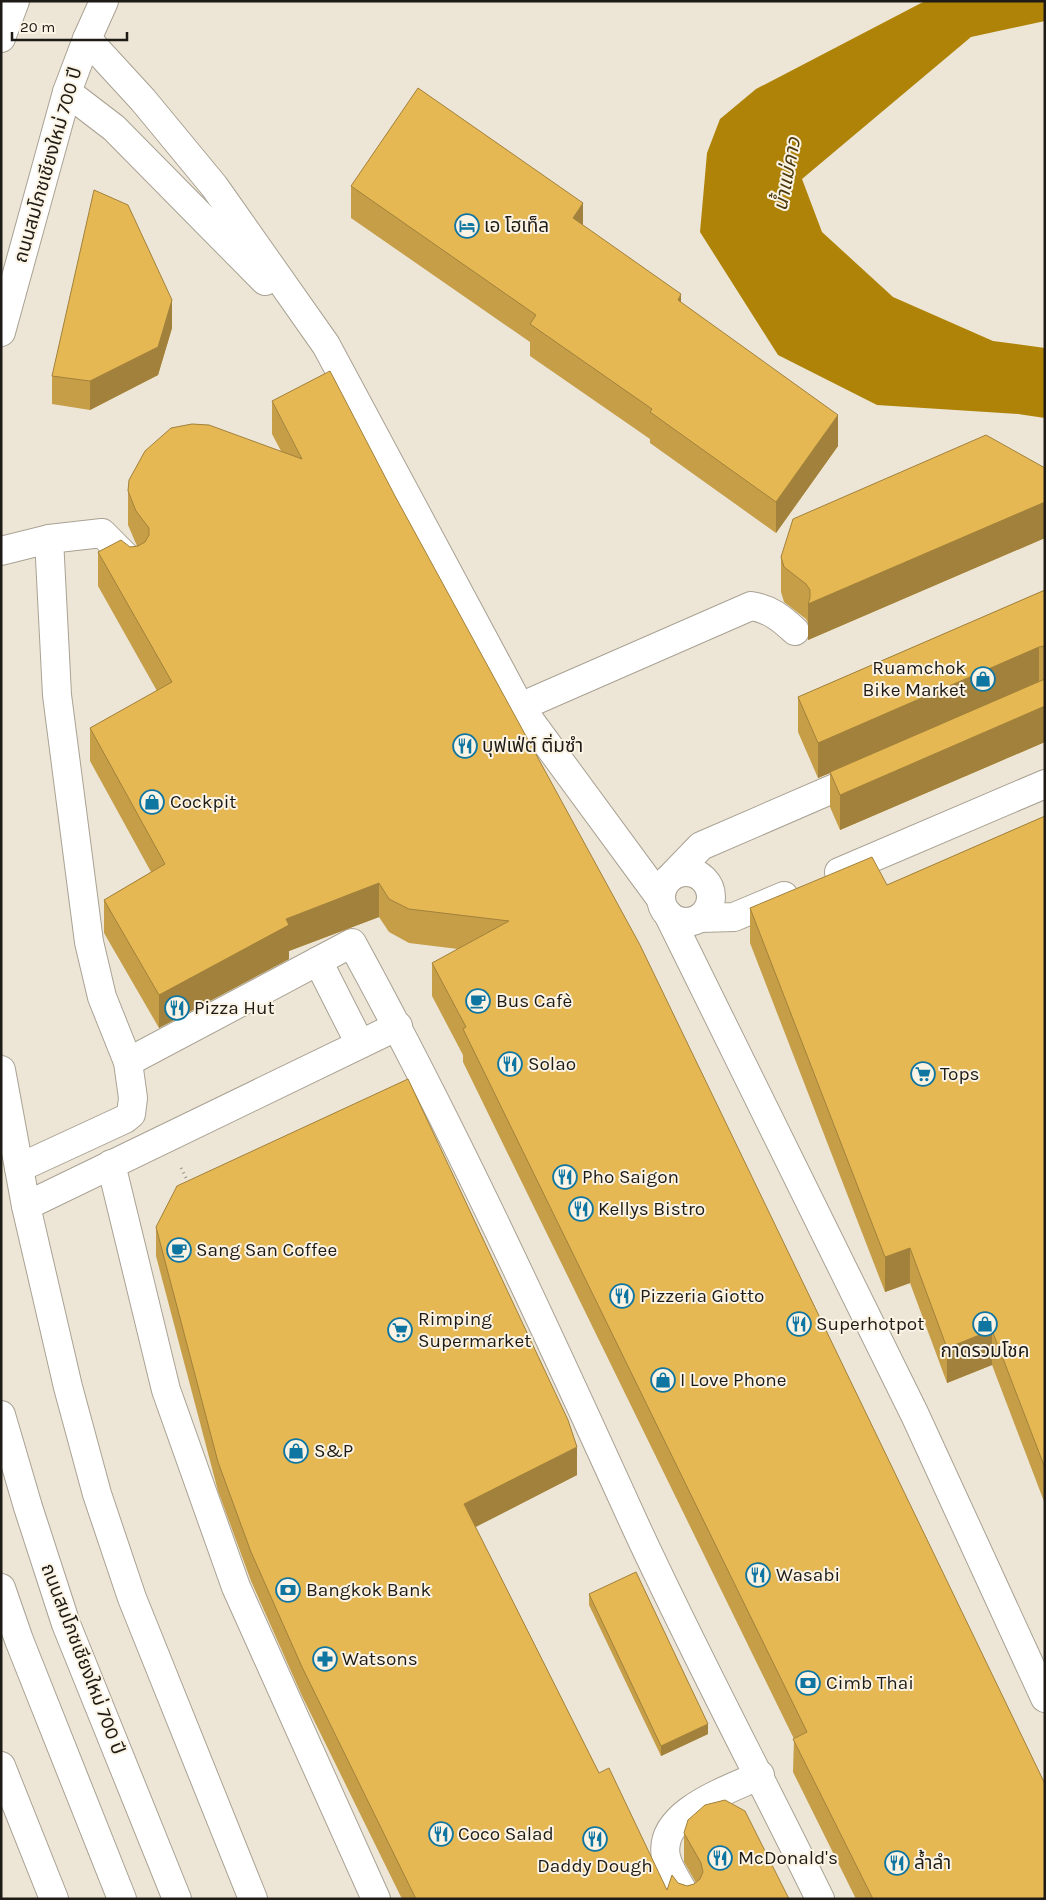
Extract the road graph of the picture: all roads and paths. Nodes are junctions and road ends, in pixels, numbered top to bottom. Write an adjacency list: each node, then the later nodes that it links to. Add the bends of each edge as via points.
1 (15, 1): 3 (main road)
2 (104, 1): 4 (main road, ถนนสมโภชเชียงใหม่ 700 ปี)
3 (1, 38)
4 (87, 39): 5 (main road, ถนนสมโภชเชียงใหม่ 700 ปี); 7 (main road, via 214,186)
5 (67, 92): 6 (main road, ถนนสมโภชเชียงใหม่ 700 ปี); 7 (main road, via 114,128)
6 (1, 332)
7 (326, 345): 12 (main road)
8 (49, 540): 9 (main road); 10 (main road, via 102,533); 21 (main road, via 57,695 89,942 102,997)
9 (1, 551)
10 (134, 564)
11 (794, 631): 12 (main road, via 769,611 751,606)
12 (520, 707): 16 (main road)
13 (891, 764): 15 (main road, via 700,846)
14 (1045, 784): 17 (main road, via 734,917)
15 (673, 874): 16 (main road, via 662,888); 17 (main road, via 690,872 708,883 711,901)
16 (664, 906): 17 (main road, via 682,922); 31 (main road, via 915,1415)
17 (700, 918)
18 (318, 961): 19 (main road, via 352,943); 20 (main road); 21 (main road)
19 (398, 1026): 20 (main road); 33 (main road, via 636,1526)
20 (360, 1044): 24 (main road)
21 (128, 1062): 23 (main road, via 133,1098)
22 (1, 1070): 26 (main road)
23 (131, 1114): 24 (main road); 26 (main road)
24 (156, 1143): 25 (main road); 27 (path)
25 (111, 1164): 28 (main road); 38 (main road, via 166,1390 236,1588)
26 (19, 1168): 28 (main road)
27 (191, 1188)
28 (26, 1206): 37 (main road, via 97,1494 132,1598)
29 (1, 1414): 36 (main road, ถนนสมโภชเชียงใหม่ 700 ปี, via 66,1624)
30 (1, 1588): 35 (main road)
31 (1045, 1698)
32 (1, 1766): 34 (main road)
33 (760, 1775): 39 (main road, via 687,1811 668,1832 666,1857); 40 (main road)
34 (54, 1899)
35 (122, 1899)
36 (177, 1899)
37 (253, 1899)
38 (376, 1899)
39 (687, 1899)
40 (820, 1899)

